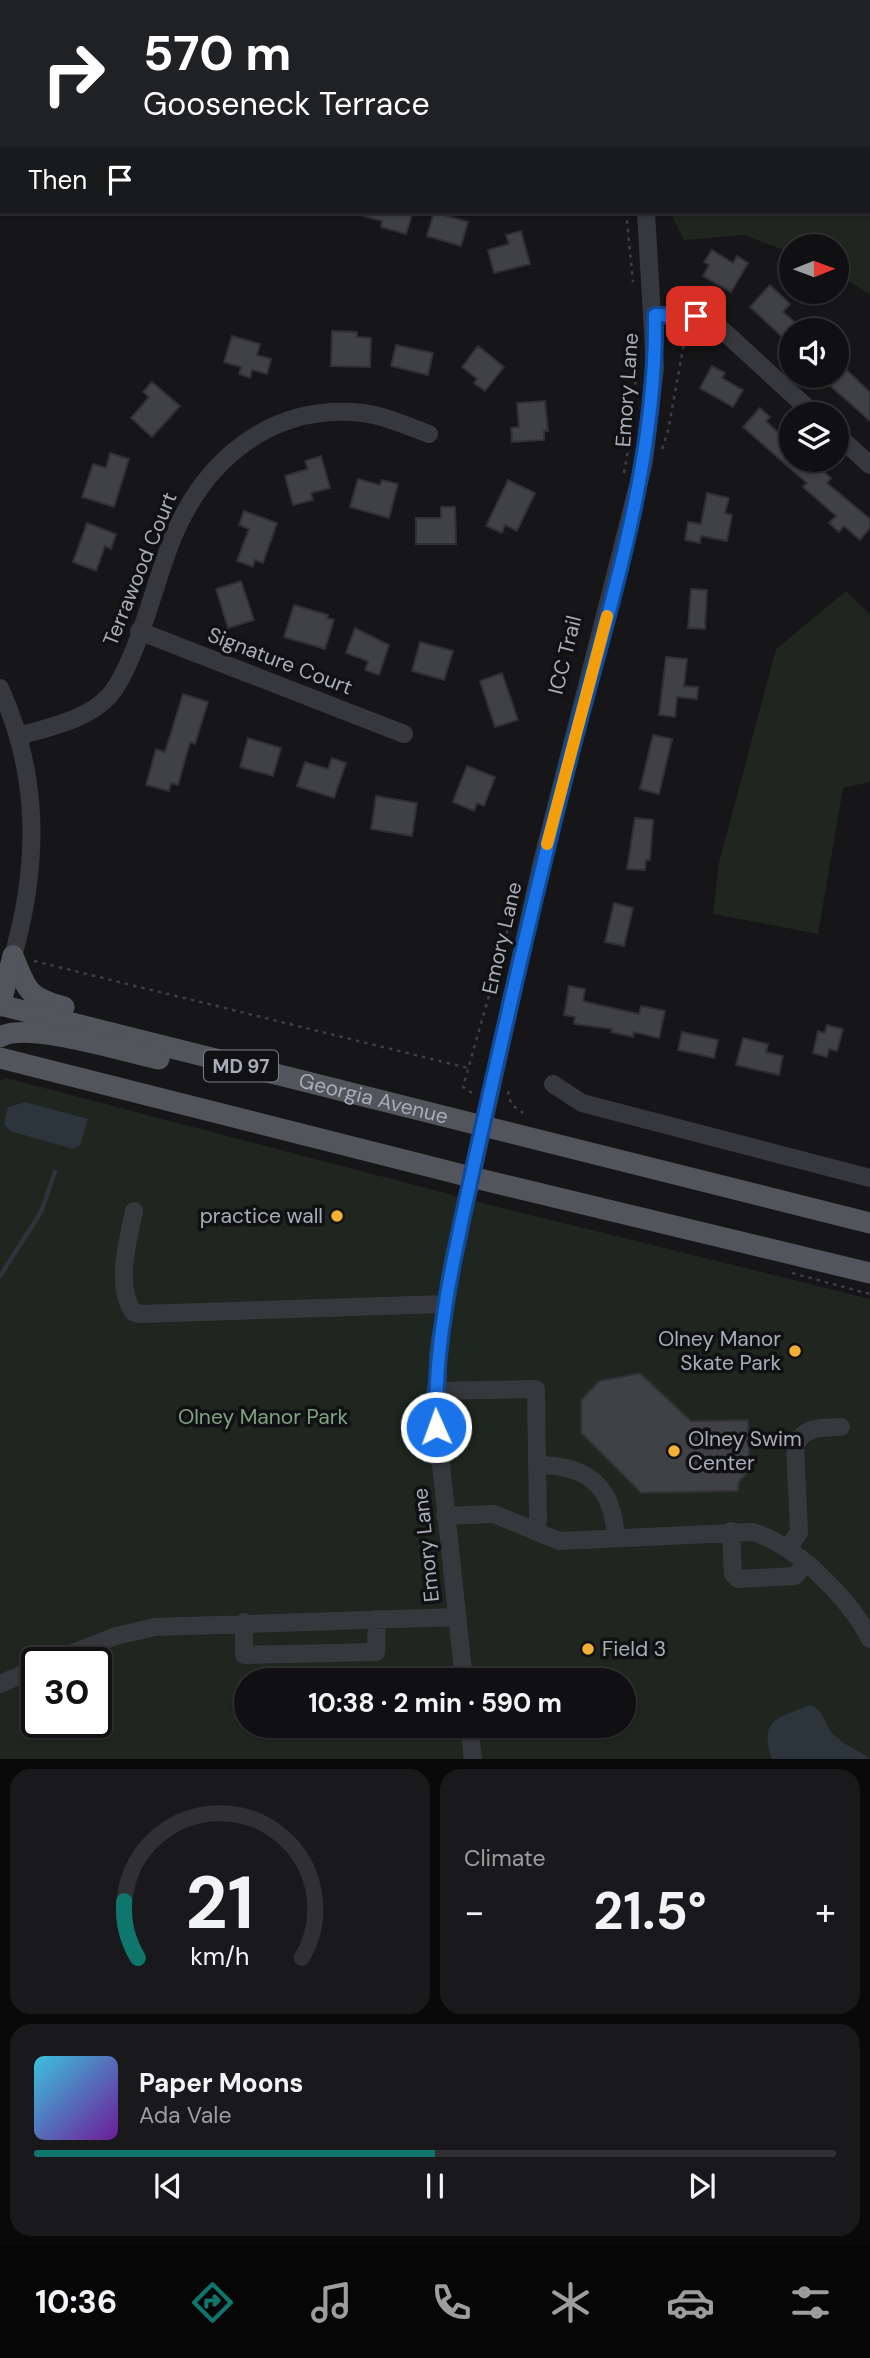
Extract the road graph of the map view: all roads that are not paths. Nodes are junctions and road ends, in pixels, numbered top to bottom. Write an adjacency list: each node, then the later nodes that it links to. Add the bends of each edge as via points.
1 (646, 214): 2 (street, Emory Lane)
2 (655, 315): 3 (street, via 696,316 719,327); 18 (street, Emory Lane, via 655,368 644,462 541,866)
3 (801, 402)
4 (429, 434): 7 (street, Terrawood Court, via 391,420 337,412 290,420 242,443 209,473 192,498)
5 (849, 446): 6 (street)
6 (870, 465)
7 (139, 631): 9 (street, Signature Court); 10 (street, Terrawood Court, via 108,697 72,719)
8 (0, 688): 10 (street)
9 (404, 734)
10 (19, 736): 11 (street, via 32,806 33,842)
11 (13, 960): 12 (main road); 14 (main road, via 35,998 74,1009)
12 (0, 1005): 14 (main road, Georgia Avenue / MD 97)
13 (0, 1037): 15 (main road, via 12,1031 37,1032 182,1064)
14 (130, 1038): 15 (main road, Georgia Avenue / MD 97)
15 (205, 1056): 18 (main road, Georgia Avenue / MD 97)
16 (0, 1058): 19 (main road, MD 97)
17 (553, 1084): 20 (street, via 582,1104)
18 (483, 1126): 19 (street, Emory Lane); 22 (main road, Georgia Avenue / MD 97)
19 (471, 1177): 23 (main road, MD 97); 24 (street, Emory Lane)
20 (870, 1177)
21 (134, 1211): 24 (street, via 124,1258 133,1312)
22 (870, 1223)
23 (870, 1273)
24 (444, 1304): 25 (street, Emory Lane)
25 (435, 1391): 27 (street, via 536,1389); 28 (street, Emory Lane)
26 (841, 1427): 32 (street, via 807,1431 795,1446 800,1532)
27 (537, 1465): 29 (street); 31 (street, via 571,1467 605,1494 613,1508)
28 (445, 1516): 29 (street, via 494,1514); 34 (street, Emory Lane)
29 (534, 1531): 31 (street, via 559,1541)
30 (730, 1531): 31 (street); 32 (street, via 769,1537); 33 (street, via 733,1574 738,1579 795,1576)
31 (616, 1538)
32 (788, 1549): 33 (street)
33 (805, 1564): 37 (street, via 838,1594)
34 (457, 1617): 35 (street); 39 (street, Emory Lane)
35 (377, 1619): 36 (street); 36 (street, via 376,1652 244,1654)
36 (244, 1622): 38 (street, via 136,1630)
37 (870, 1639)
38 (90, 1647)
39 (463, 1668)
40 (21, 1675): 41 (street)
41 (0, 1684)
42 (470, 1738): 43 (street)
43 (472, 1759)

